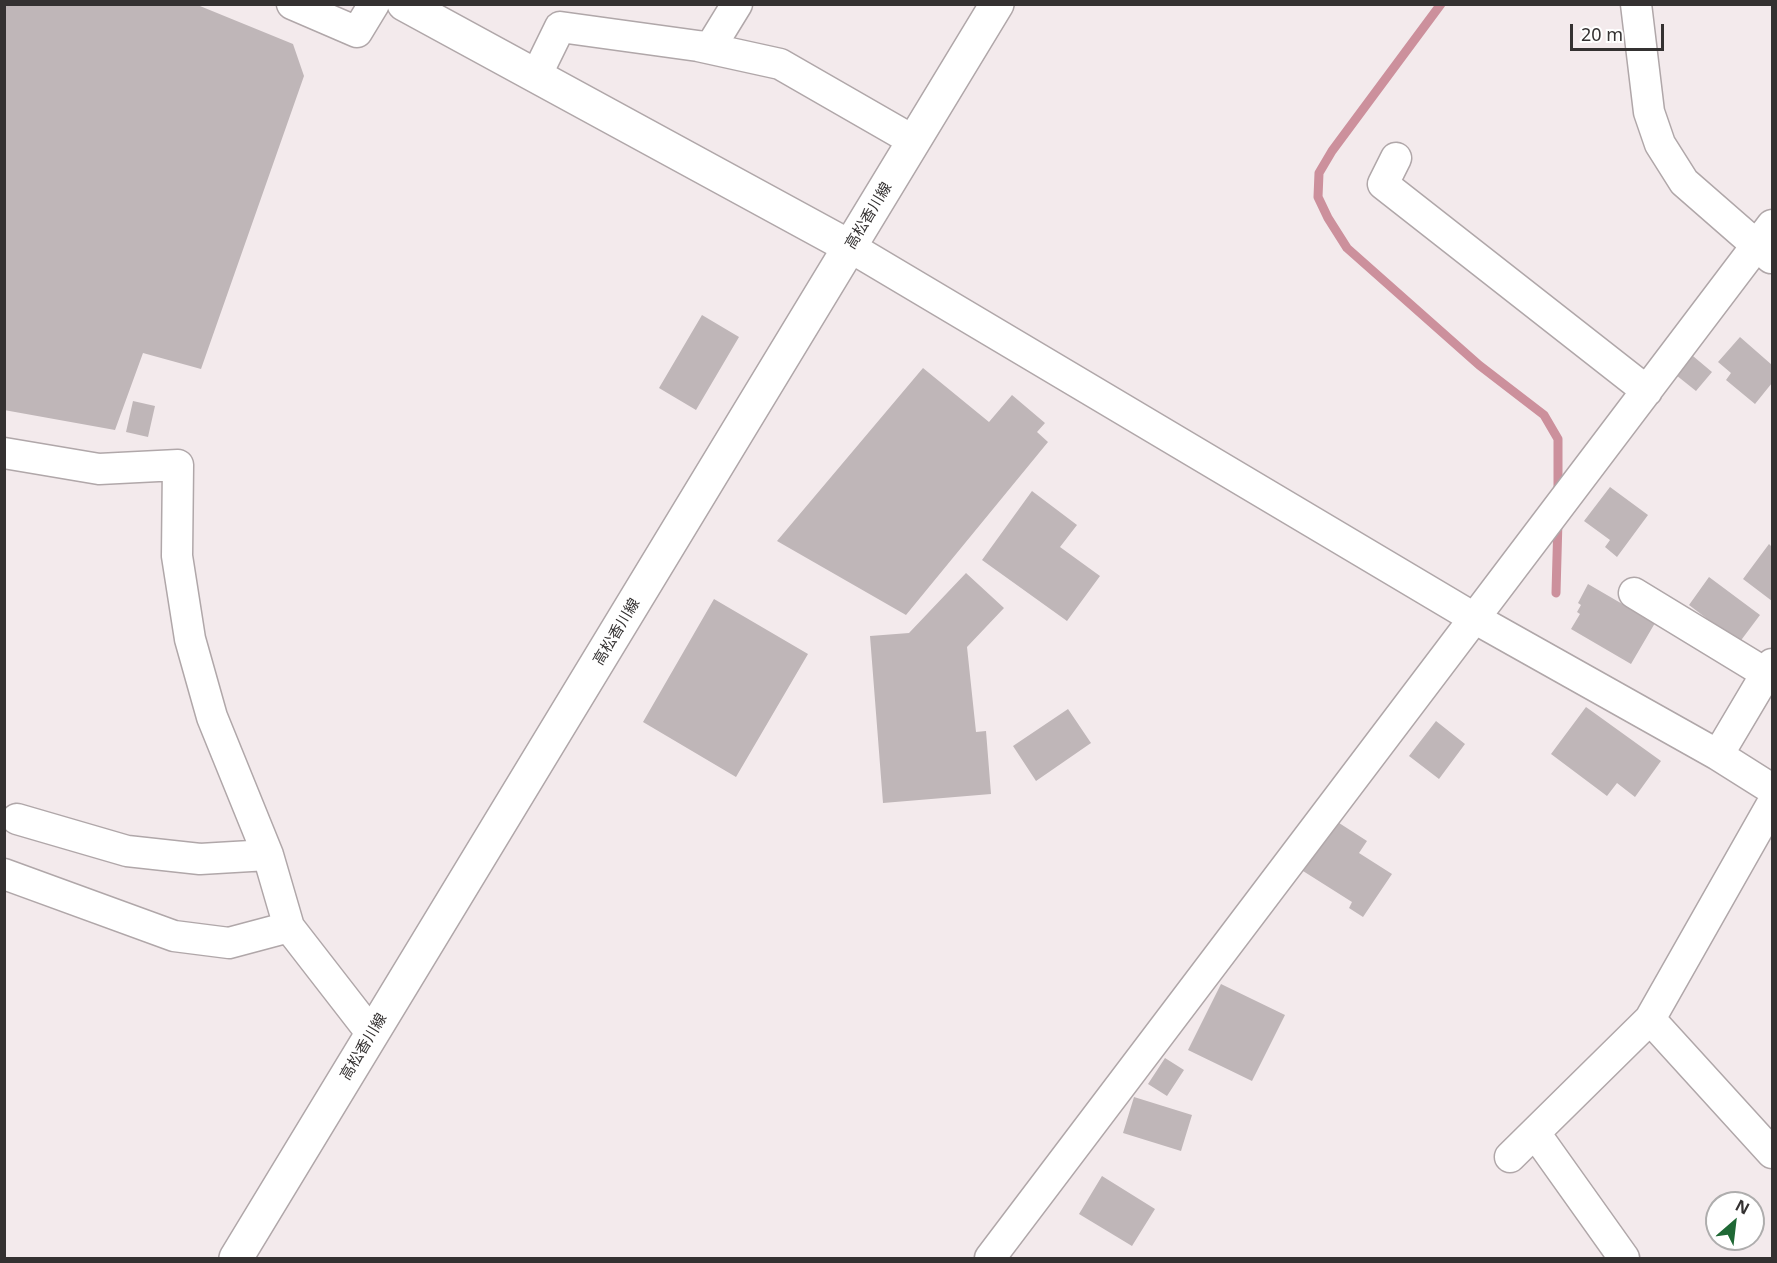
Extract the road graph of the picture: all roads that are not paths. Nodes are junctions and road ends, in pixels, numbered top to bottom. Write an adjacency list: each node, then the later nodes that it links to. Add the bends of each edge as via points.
1 (292, 4): 2 (street, via 357,32)
2 (374, 4)
3 (404, 4): 8 (main road)
4 (737, 4): 7 (street)
5 (997, 4): 9 (main road, 高松香川線)
6 (1636, 4): 11 (street, via 1649,112 1659,144 1684,182)
7 (710, 48): 8 (street, via 560,27); 9 (street, via 780,64)
8 (536, 76): 12 (main road)
9 (914, 141): 12 (main road, 高松香川線)
10 (1396, 158): 13 (street, via 1383,184)
11 (1767, 244): 13 (street)
12 (850, 247): 16 (street); 26 (main road, 高松香川線)
13 (1647, 391): 16 (street)
14 (4, 453): 22 (street, via 99,469 178,465 177,556 190,639 212,717)
15 (1634, 593): 17 (street)
16 (1474, 618): 18 (street); 31 (street)
17 (1770, 669): 18 (street)
18 (1718, 755): 19 (street)
19 (1773, 789)
20 (1773, 804): 25 (street)
21 (17, 819): 22 (street, via 127,851 200,859)
22 (268, 855): 24 (street)
23 (4, 874): 24 (street, via 174,936 229,944)
24 (289, 927): 26 (street)
25 (1650, 1019): 27 (street); 28 (street)
26 (372, 1034): 30 (main road, 高松香川線)
27 (1535, 1133): 29 (street); 32 (street)
28 (1773, 1153)
29 (1510, 1157)
30 (236, 1258)
31 (990, 1258)
32 (1624, 1258)

